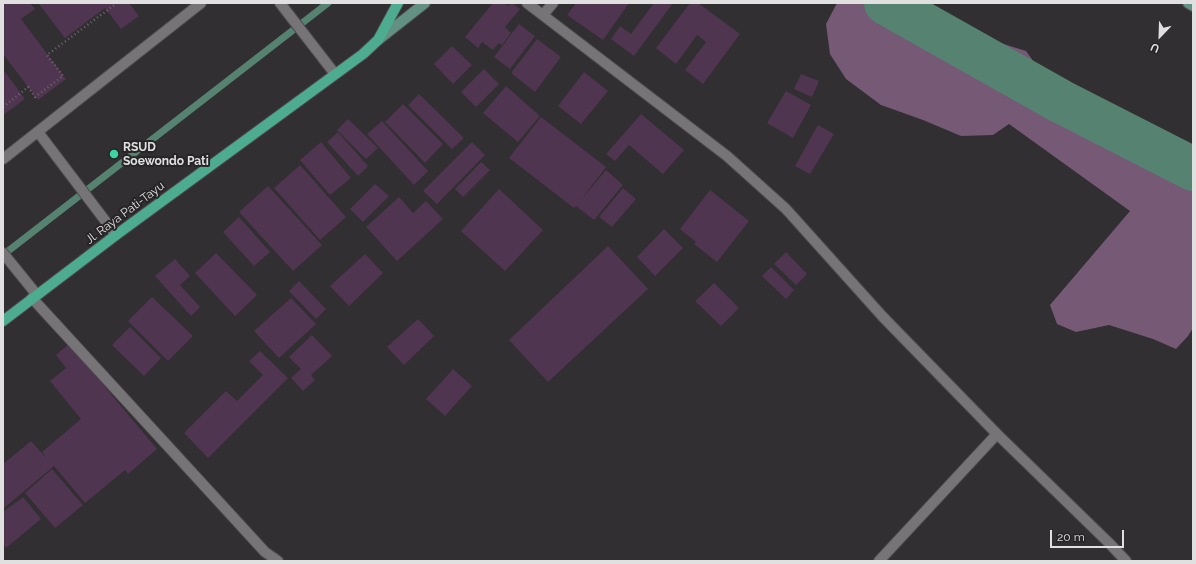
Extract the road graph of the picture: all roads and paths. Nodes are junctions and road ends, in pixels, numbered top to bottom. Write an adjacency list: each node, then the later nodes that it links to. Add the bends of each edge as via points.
1 (117, 3): 13 (path, via 47,55 63,76 35,97 28,88)
2 (201, 3): 14 (street)
3 (280, 3): 12 (street)
4 (398, 3): 11 (main road)
5 (425, 3): 11 (main road)
6 (527, 3): 10 (street)
7 (553, 3): 10 (street)
8 (1188, 3): 9 (main road)
9 (1193, 6)
10 (543, 15): 20 (street, via 727,156 786,209 883,317)
11 (378, 40): 12 (main road, Jl. Raya Pati-Tayu)
12 (336, 74): 16 (main road, Jl. Raya Pati-Tayu)
13 (3, 107)
14 (38, 132): 15 (street); 16 (street)
15 (3, 159)
16 (116, 234): 18 (main road, Jl. Raya Pati-Tayu)
17 (3, 253): 18 (street)
18 (35, 297): 19 (main road, Jl. Raya Pati-Tayu); 21 (street, via 265,552)
19 (3, 322)
20 (997, 434): 22 (street); 23 (street)
21 (278, 561)
22 (879, 561)
23 (1126, 561)

